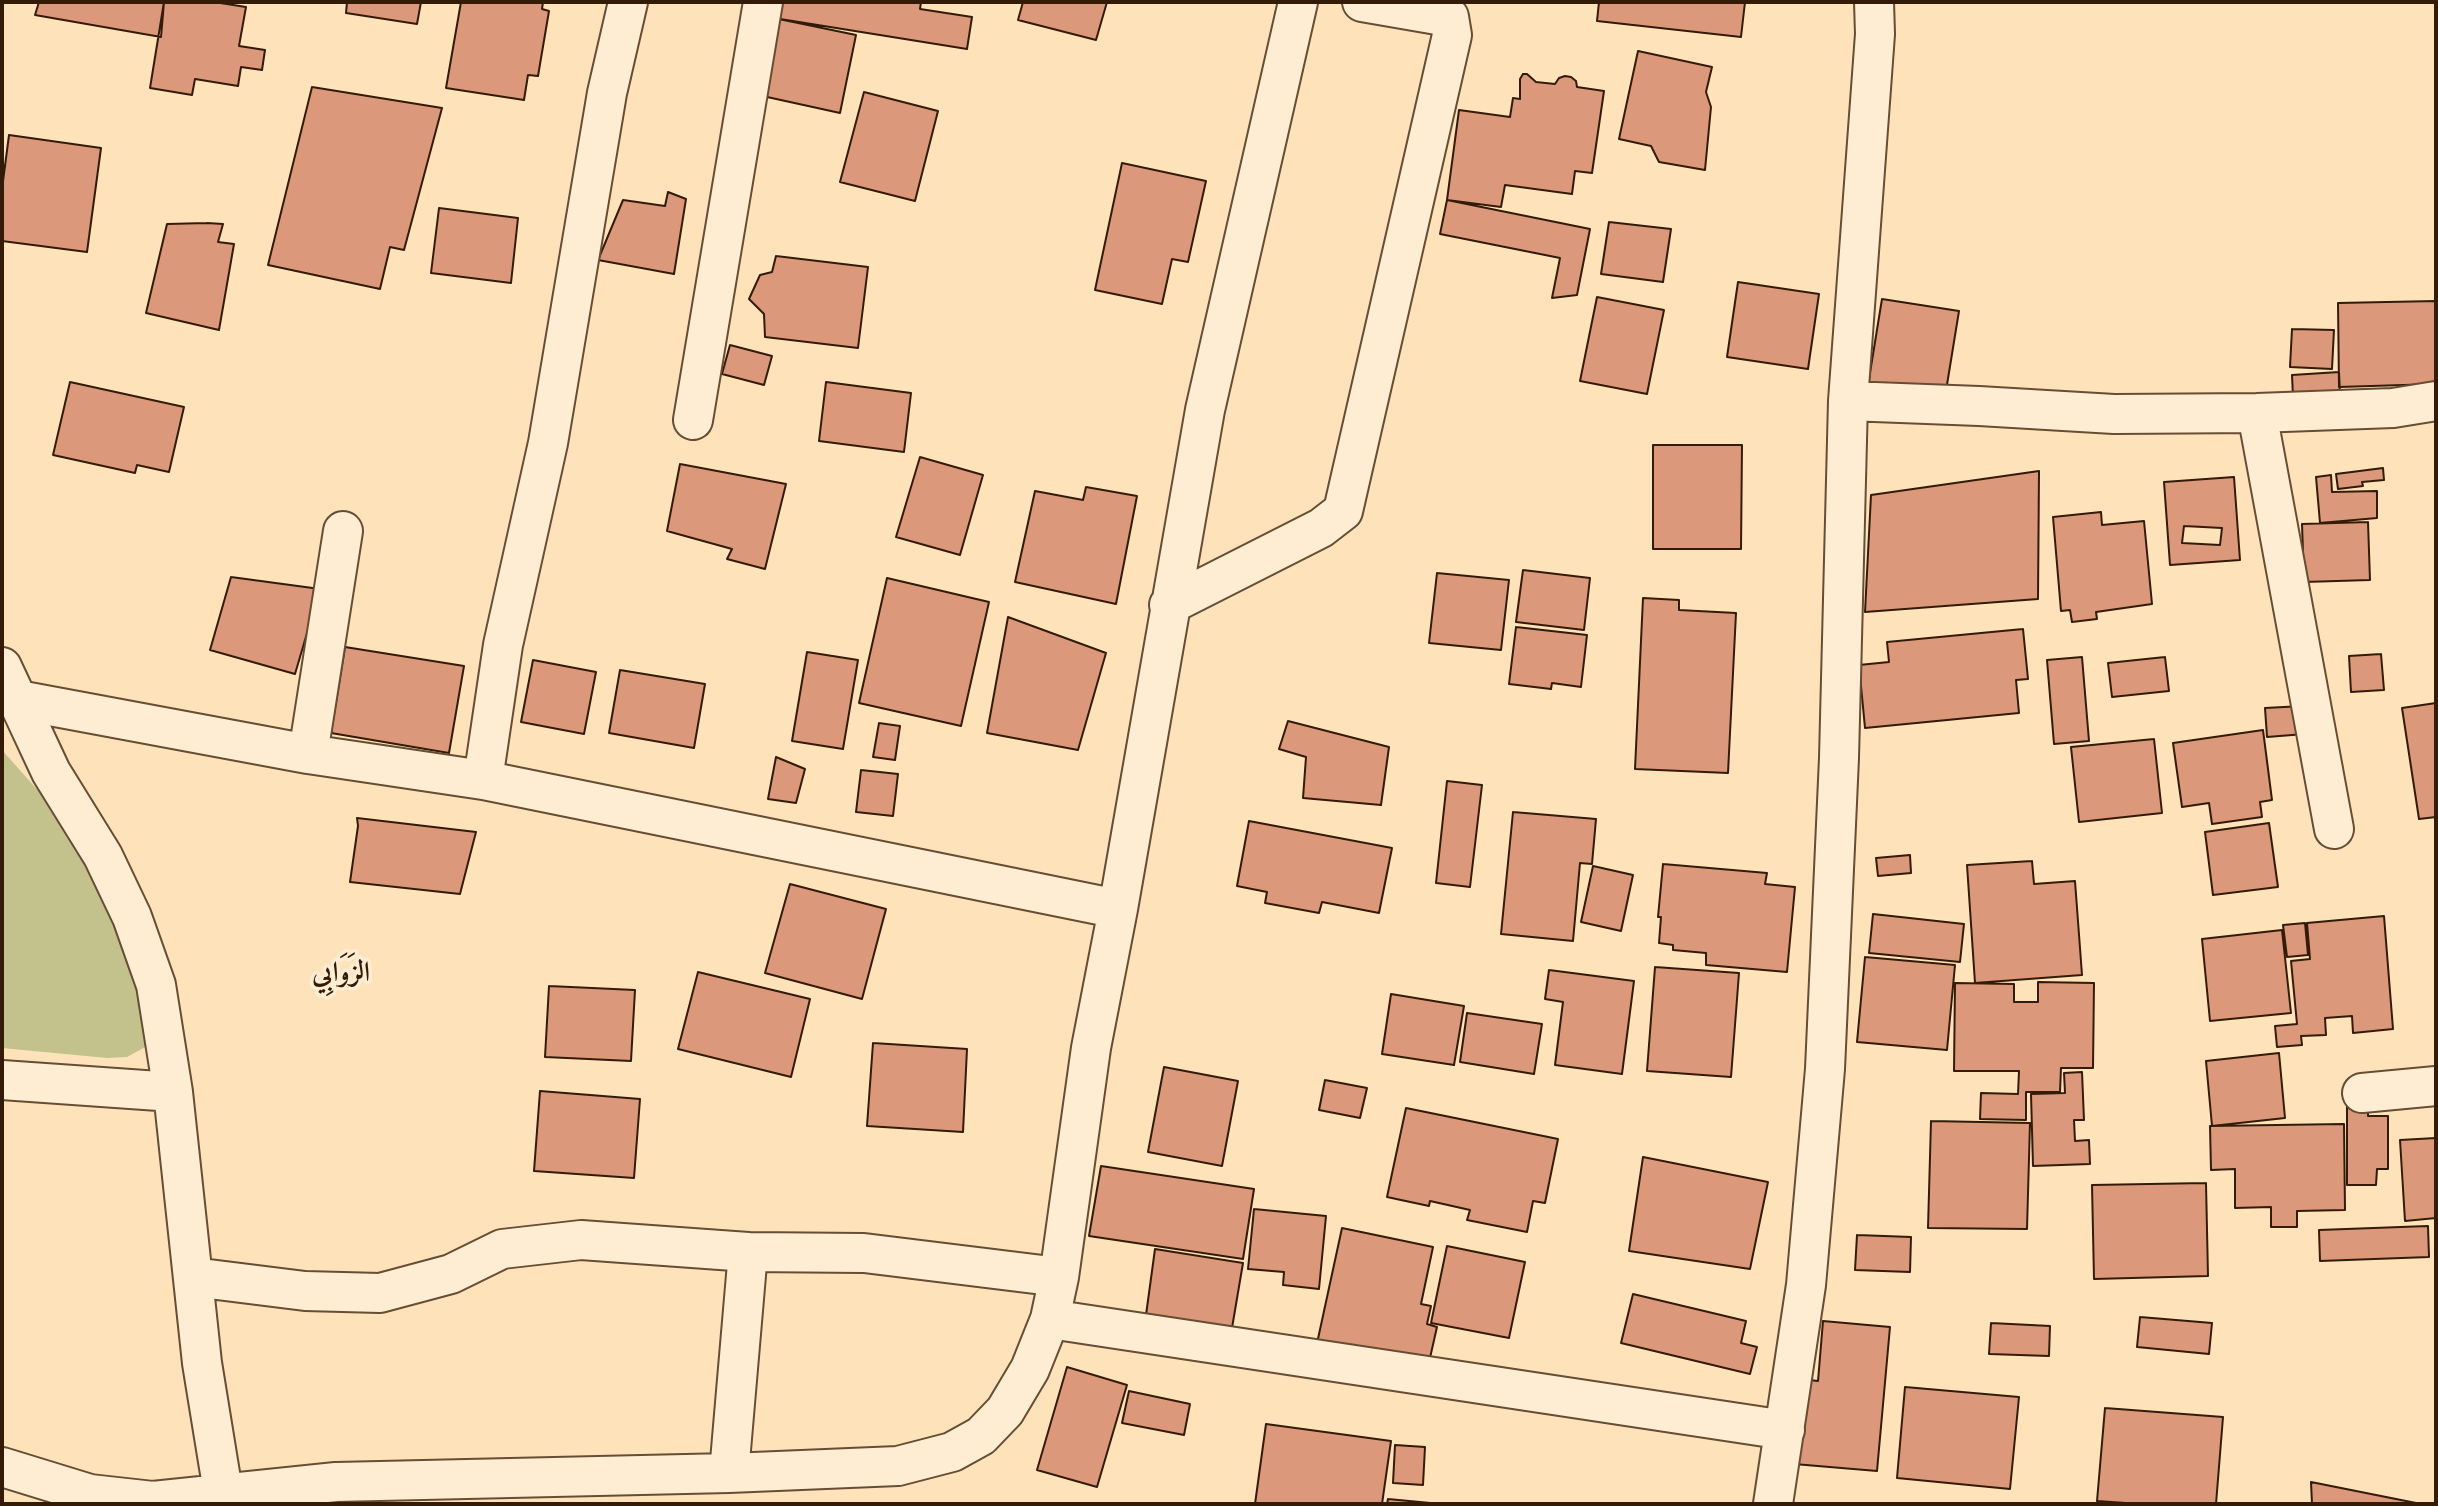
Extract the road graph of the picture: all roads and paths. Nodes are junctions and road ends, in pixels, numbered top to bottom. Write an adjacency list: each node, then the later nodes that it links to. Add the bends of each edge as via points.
1 (628, 2): 14 (street, via 607,93 548,443 503,645)
2 (763, 2): 9 (street)
3 (1298, 2): 11 (street, via 1205,410)
4 (1362, 2): 11 (street, via 1449,17 1452,35 1343,511 1321,528)
5 (1874, 2): 6 (street)
6 (1848, 401): 8 (street, via 2114,414); 25 (street, via 1825,1069 1806,1285)
7 (2436, 401): 8 (street, via 2393,408)
8 (2257, 413): 15 (street)
9 (693, 420)
10 (343, 531): 13 (street)
11 (1169, 605): 16 (street)
12 (10, 684): 13 (street); 19 (street, via 51,772 103,856 132,917 156,985)
13 (308, 754): 14 (street)
14 (483, 780): 16 (street)
15 (2334, 829)
16 (1118, 909): 23 (street, via 1091,1048)
17 (2, 1080): 19 (street)
18 (2436, 1086): 20 (street)
19 (173, 1092): 22 (street)
20 (2362, 1093)
21 (748, 1252): 22 (street, via 580,1240 502,1249 451,1274 380,1293 305,1291); 23 (street, via 864,1253); 27 (street)
22 (193, 1277): 28 (street)
23 (1059, 1277): 24 (street)
24 (1050, 1319): 25 (street); 27 (street, via 1030,1369 1005,1411 981,1436 952,1452 898,1466)
25 (1785, 1430): 29 (street)
26 (2, 1467): 28 (street, via 90,1494 153,1501)
27 (729, 1473): 28 (street, via 336,1482)
28 (224, 1499)
29 (1773, 1504)

